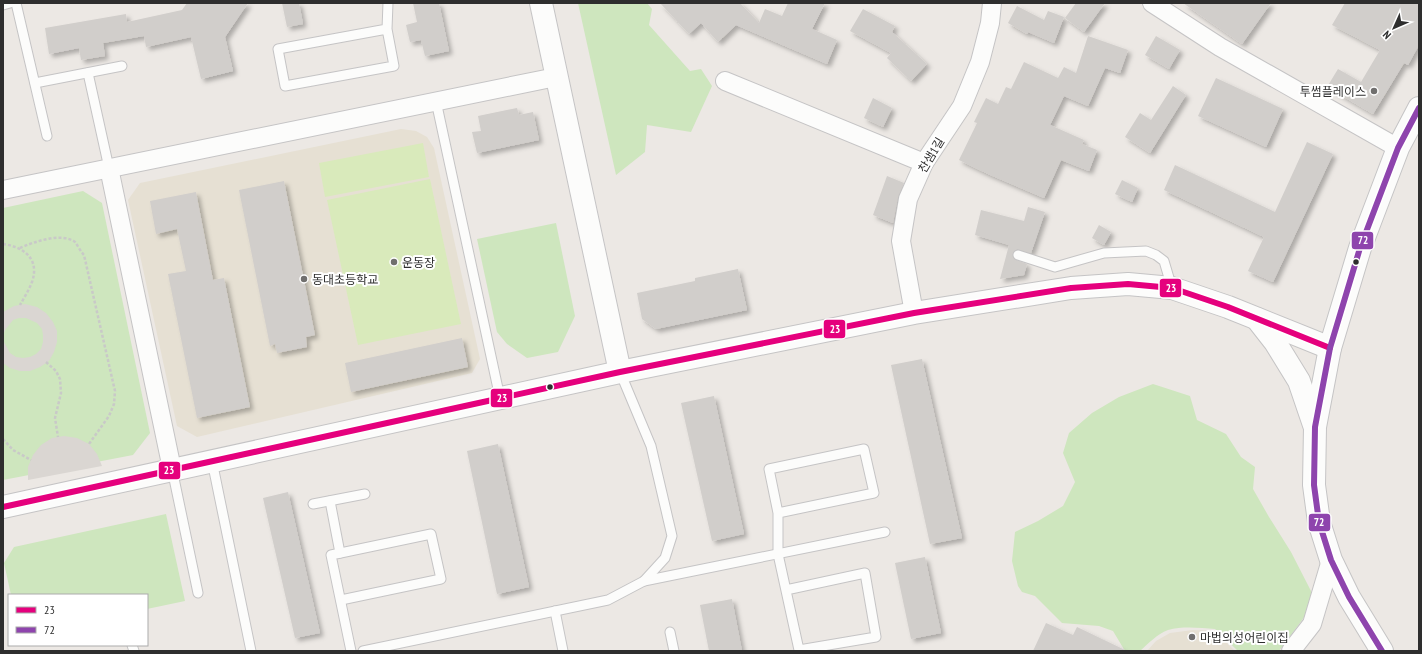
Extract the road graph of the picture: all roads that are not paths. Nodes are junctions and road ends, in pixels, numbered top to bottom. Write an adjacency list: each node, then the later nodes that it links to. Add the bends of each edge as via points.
1 (10, 3): 7 (lane)
2 (16, 3): 13 (lane)
3 (388, 3): 8 (lane)
4 (541, 3): 11 (street)
5 (992, 3): 18 (street, 찬샘1길, via 990,23 980,62 962,106)
6 (1152, 3): 17 (street, via 1220,47)
7 (3, 5)
8 (387, 29): 8 (lane, via 278,49 285,86 394,66)
9 (122, 66): 10 (lane)
10 (88, 73): 13 (lane); 19 (lane)
11 (556, 77): 14 (street); 26 (street)
12 (725, 81): 18 (street)
13 (35, 83): 16 (lane)
14 (436, 101): 19 (street); 27 (lane)
15 (1419, 108): 17 (street)
16 (47, 136)
17 (1398, 148): 25 (street, via 1360,248)
18 (924, 163): 23 (street, 찬샘1길, via 908,198 901,241)
19 (109, 168): 20 (street); 30 (street)
20 (3, 190)
21 (1018, 255): 22 (lane, via 1055,267 1104,253 1146,251 1164,261)
22 (1172, 288): 23 (street, via 1128,284 1071,288); 24 (street)
23 (914, 313): 26 (street)
24 (1256, 318): 25 (street); 28 (street, via 1275,342 1299,381)
25 (1330, 348): 28 (street)
26 (620, 372): 27 (street); 40 (lane, via 651,446 672,536 666,558)
27 (500, 398): 29 (street)
28 (1315, 427): 39 (street, via 1314,485 1319,522)
29 (212, 461): 30 (street); 46 (lane)
30 (172, 469): 34 (street); 42 (lane)
31 (365, 494): 32 (lane)
32 (330, 500): 33 (lane); 37 (lane)
33 (313, 504)
34 (3, 507)
35 (778, 513): 35 (lane, via 769,469 864,449 874,493); 38 (lane)
36 (885, 532): 38 (lane)
37 (340, 553): 43 (lane, via 331,555); 43 (lane, via 432,534 441,579)
38 (778, 554): 40 (lane); 41 (lane)
39 (1331, 560): 51 (street, via 1312,624); 52 (street, via 1349,597)
40 (644, 581): 44 (lane, via 608,600)
41 (786, 590): 41 (lane, via 800,650 876,637 865,573)
42 (198, 593)
43 (341, 600): 47 (lane)
44 (555, 611): 48 (lane); 49 (lane)
45 (670, 632): 50 (lane)
46 (251, 651)
47 (351, 651)
48 (363, 651)
49 (563, 651)
50 (674, 651)
51 (1291, 651)
52 (1382, 651)

